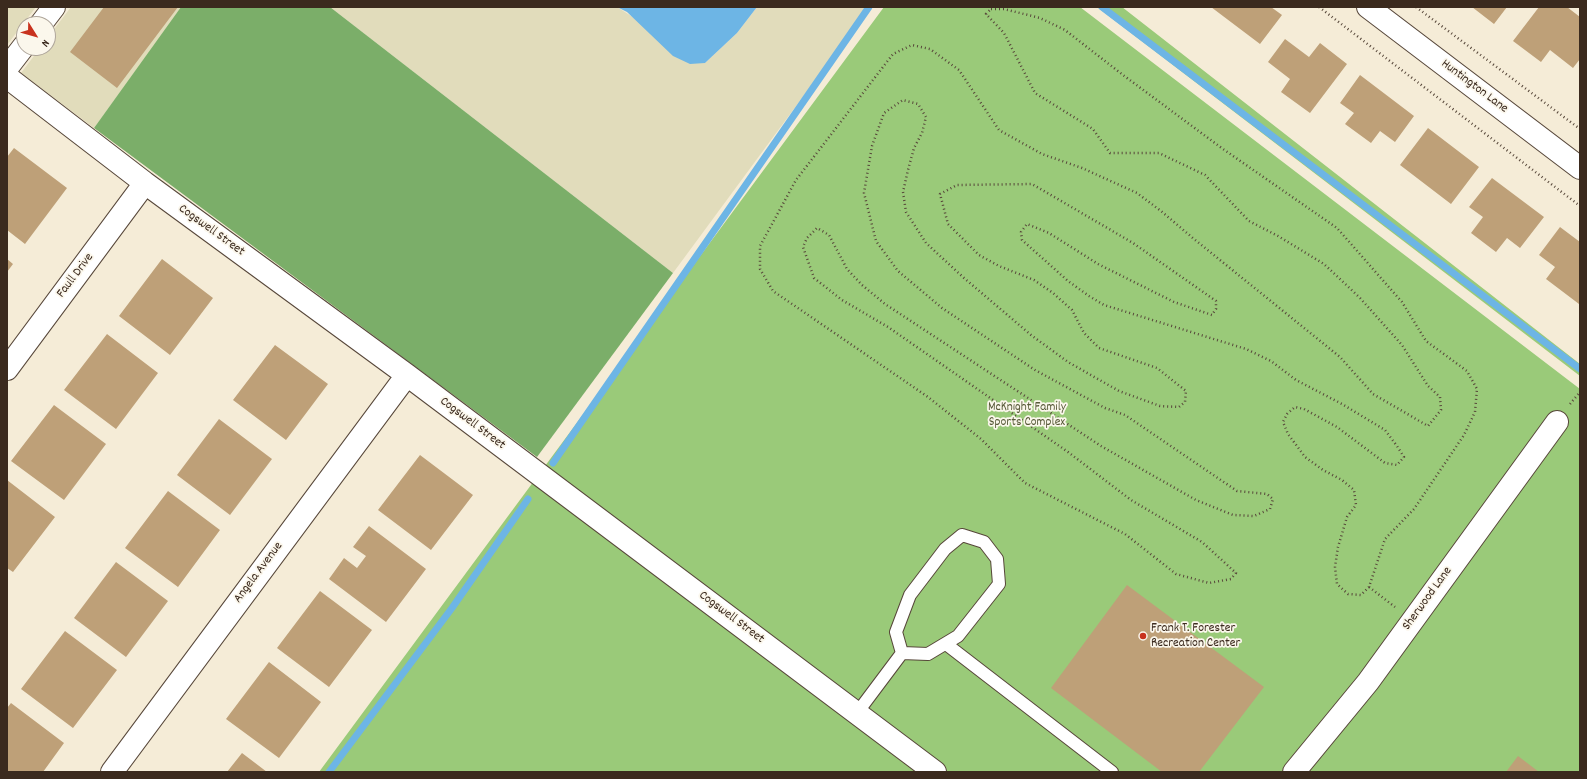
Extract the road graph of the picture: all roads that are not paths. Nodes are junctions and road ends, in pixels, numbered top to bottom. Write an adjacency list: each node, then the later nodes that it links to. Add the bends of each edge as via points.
1 (54, 7): 3 (street)
2 (1368, 7): 7 (street, Huntington Lane)
3 (47, 16)
4 (16, 56): 5 (street)
5 (7, 68)
6 (7, 77): 8 (street, Cogswell Street)
7 (1580, 168)
8 (145, 183): 9 (street, Faull Drive); 10 (street, Cogswell Street)
9 (7, 369)
10 (407, 375): 14 (street, Cogswell Street); 15 (street, Angela Avenue)
11 (1557, 422): 18 (street, Sherwood Lane, via 1368,682)
12 (946, 644): 13 (lane, via 928,654); 13 (lane, via 958,636 999,584 997,558 984,542 962,535 945,548 910,595 896,632); 17 (lane)
13 (902, 654): 14 (lane)
14 (857, 713): 16 (street, Cogswell Street)
15 (112, 772)
16 (935, 772)
17 (1112, 772)
18 (1294, 772)

